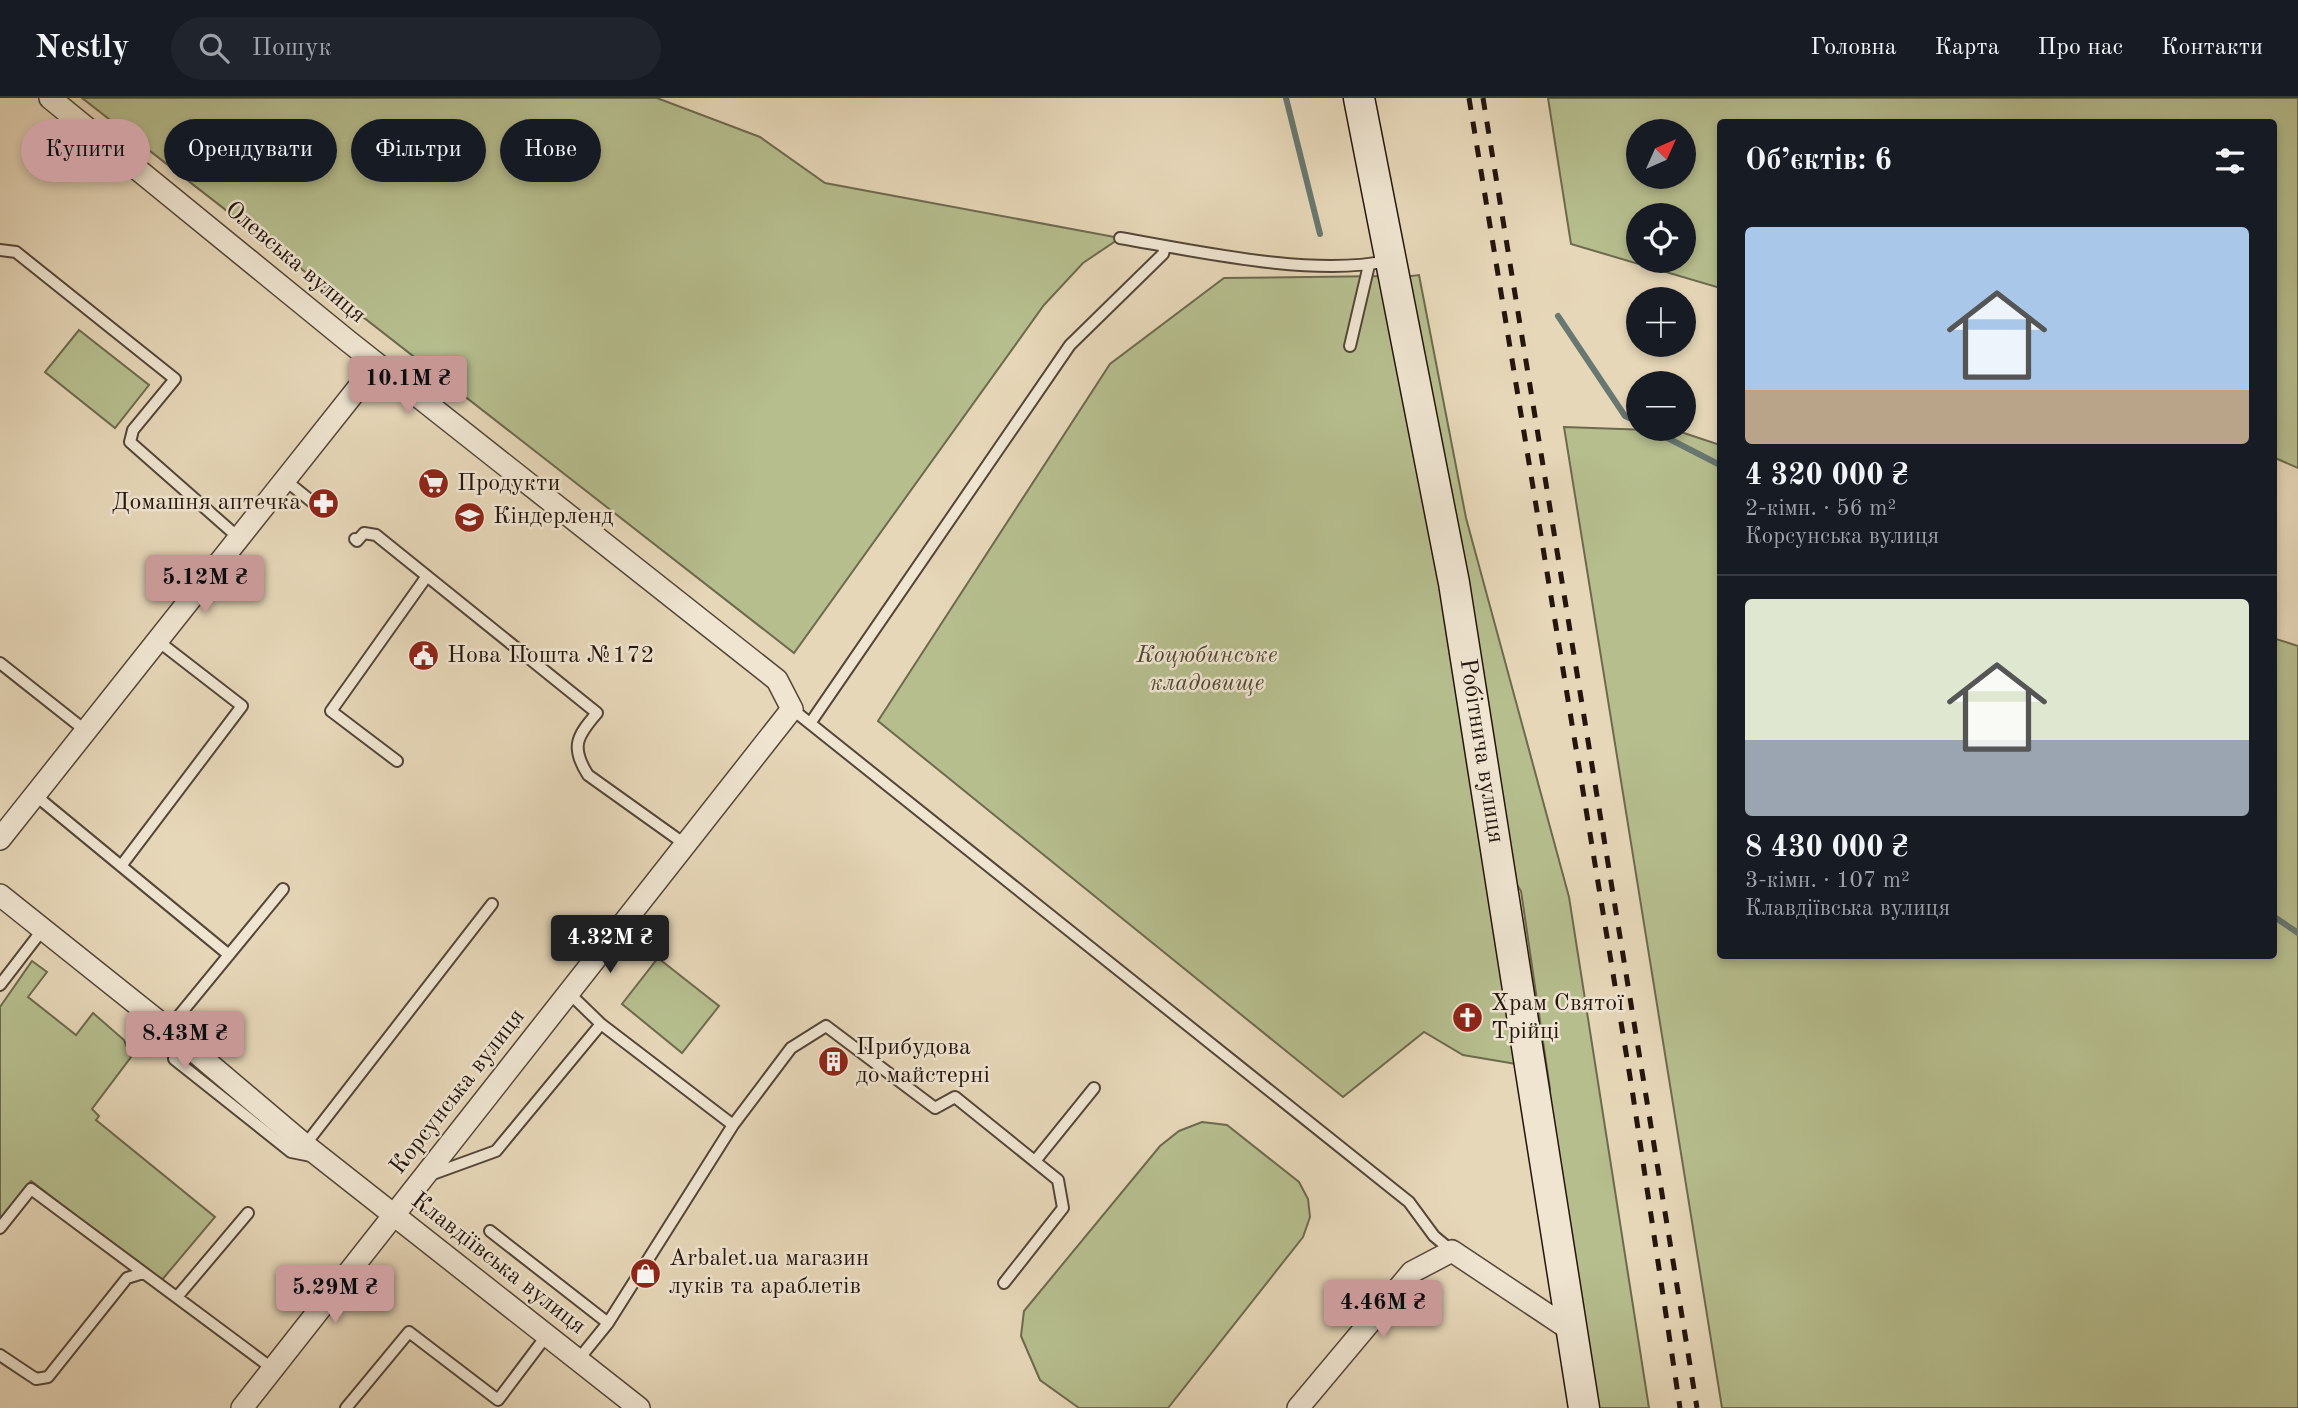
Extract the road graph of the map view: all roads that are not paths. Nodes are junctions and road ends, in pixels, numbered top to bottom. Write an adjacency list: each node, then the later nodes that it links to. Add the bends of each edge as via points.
1 (51, 98): 8 (street, Олевська вулиця)
2 (1359, 98): 6 (street, Робітнича вулиця)
3 (1120, 238): 4 (lane)
4 (1165, 246): 6 (lane, via 1264,261); 17 (lane, via 1163,254 1070,345)
5 (0, 250): 11 (lane, via 16,252 176,379 133,430 130,442)
6 (1381, 263): 7 (lane); 49 (street, Робітнича вулиця, via 1454,583)
7 (1350, 346)
8 (377, 365): 9 (street); 16 (street, Олевська вулиця, via 778,680)
9 (285, 480): 10 (lane); 11 (street)
10 (316, 505)
11 (239, 538): 14 (street)
12 (355, 539): 13 (lane, via 364,533 376,535)
13 (427, 576): 19 (lane, via 331,711); 22 (lane, via 597,713 580,733 577,747 588,775)
14 (158, 641): 18 (street); 23 (lane, via 242,706)
15 (0, 663): 18 (lane)
16 (792, 709): 17 (lane); 22 (street, Корсунська вулиця)
17 (811, 722): 44 (lane, via 1409,1202 1434,1236)
18 (86, 732): 20 (street)
19 (397, 761)
20 (35, 795): 21 (street); 23 (lane)
21 (0, 839)
22 (686, 845): 30 (street, Корсунська вулиця)
23 (121, 866): 28 (lane)
24 (283, 889): 28 (lane)
25 (0, 895): 27 (street, Клавдіївська вулиця)
26 (492, 904): 36 (lane)
27 (43, 929): 29 (lane); 32 (street, Клавдіївська вулиця)
28 (229, 955): 32 (lane)
29 (0, 985)
30 (569, 993): 31 (lane); 39 (street, Корсунська вулиця)
31 (601, 1024): 35 (lane); 39 (lane, via 496,1151)
32 (169, 1029): 36 (street, Клавдіївська вулиця)
33 (174, 1059): 37 (lane, via 291,1152)
34 (1094, 1088): 38 (lane)
35 (733, 1125): 38 (lane, via 791,1048 826,1026 935,1108 955,1097); 48 (lane)
36 (305, 1145): 37 (street, Клавдіївська вулиця)
37 (324, 1159): 41 (street, Клавдіївська вулиця)
38 (1035, 1161): 46 (lane, via 1058,1181 1063,1208)
39 (424, 1177): 41 (street, Корсунська вулиця)
40 (248, 1213): 47 (lane)
41 (394, 1215): 50 (street, Клавдіївська вулиця); 53 (street, Корсунська вулиця)
42 (0, 1228): 45 (lane, via 31,1189)
43 (490, 1230): 48 (lane)
44 (1452, 1251): 49 (street); 58 (street, via 1412,1272)
45 (144, 1273): 47 (lane); 51 (lane, via 127,1278 48,1377 36,1379)
46 (1004, 1283)
47 (177, 1297): 53 (lane)
48 (608, 1324): 52 (lane)
49 (1572, 1331): 59 (street, Робітнича вулиця)
50 (547, 1335): 52 (street, Клавдіївська вулиця); 54 (lane)
51 (0, 1354)
52 (578, 1360): 57 (street, Клавдіївська вулиця)
53 (273, 1369): 55 (street, Корсунська вулиця)
54 (497, 1404): 56 (lane, via 409,1332)
55 (242, 1408)
56 (346, 1408)
57 (639, 1408)
58 (1298, 1408)
59 (1584, 1408)

